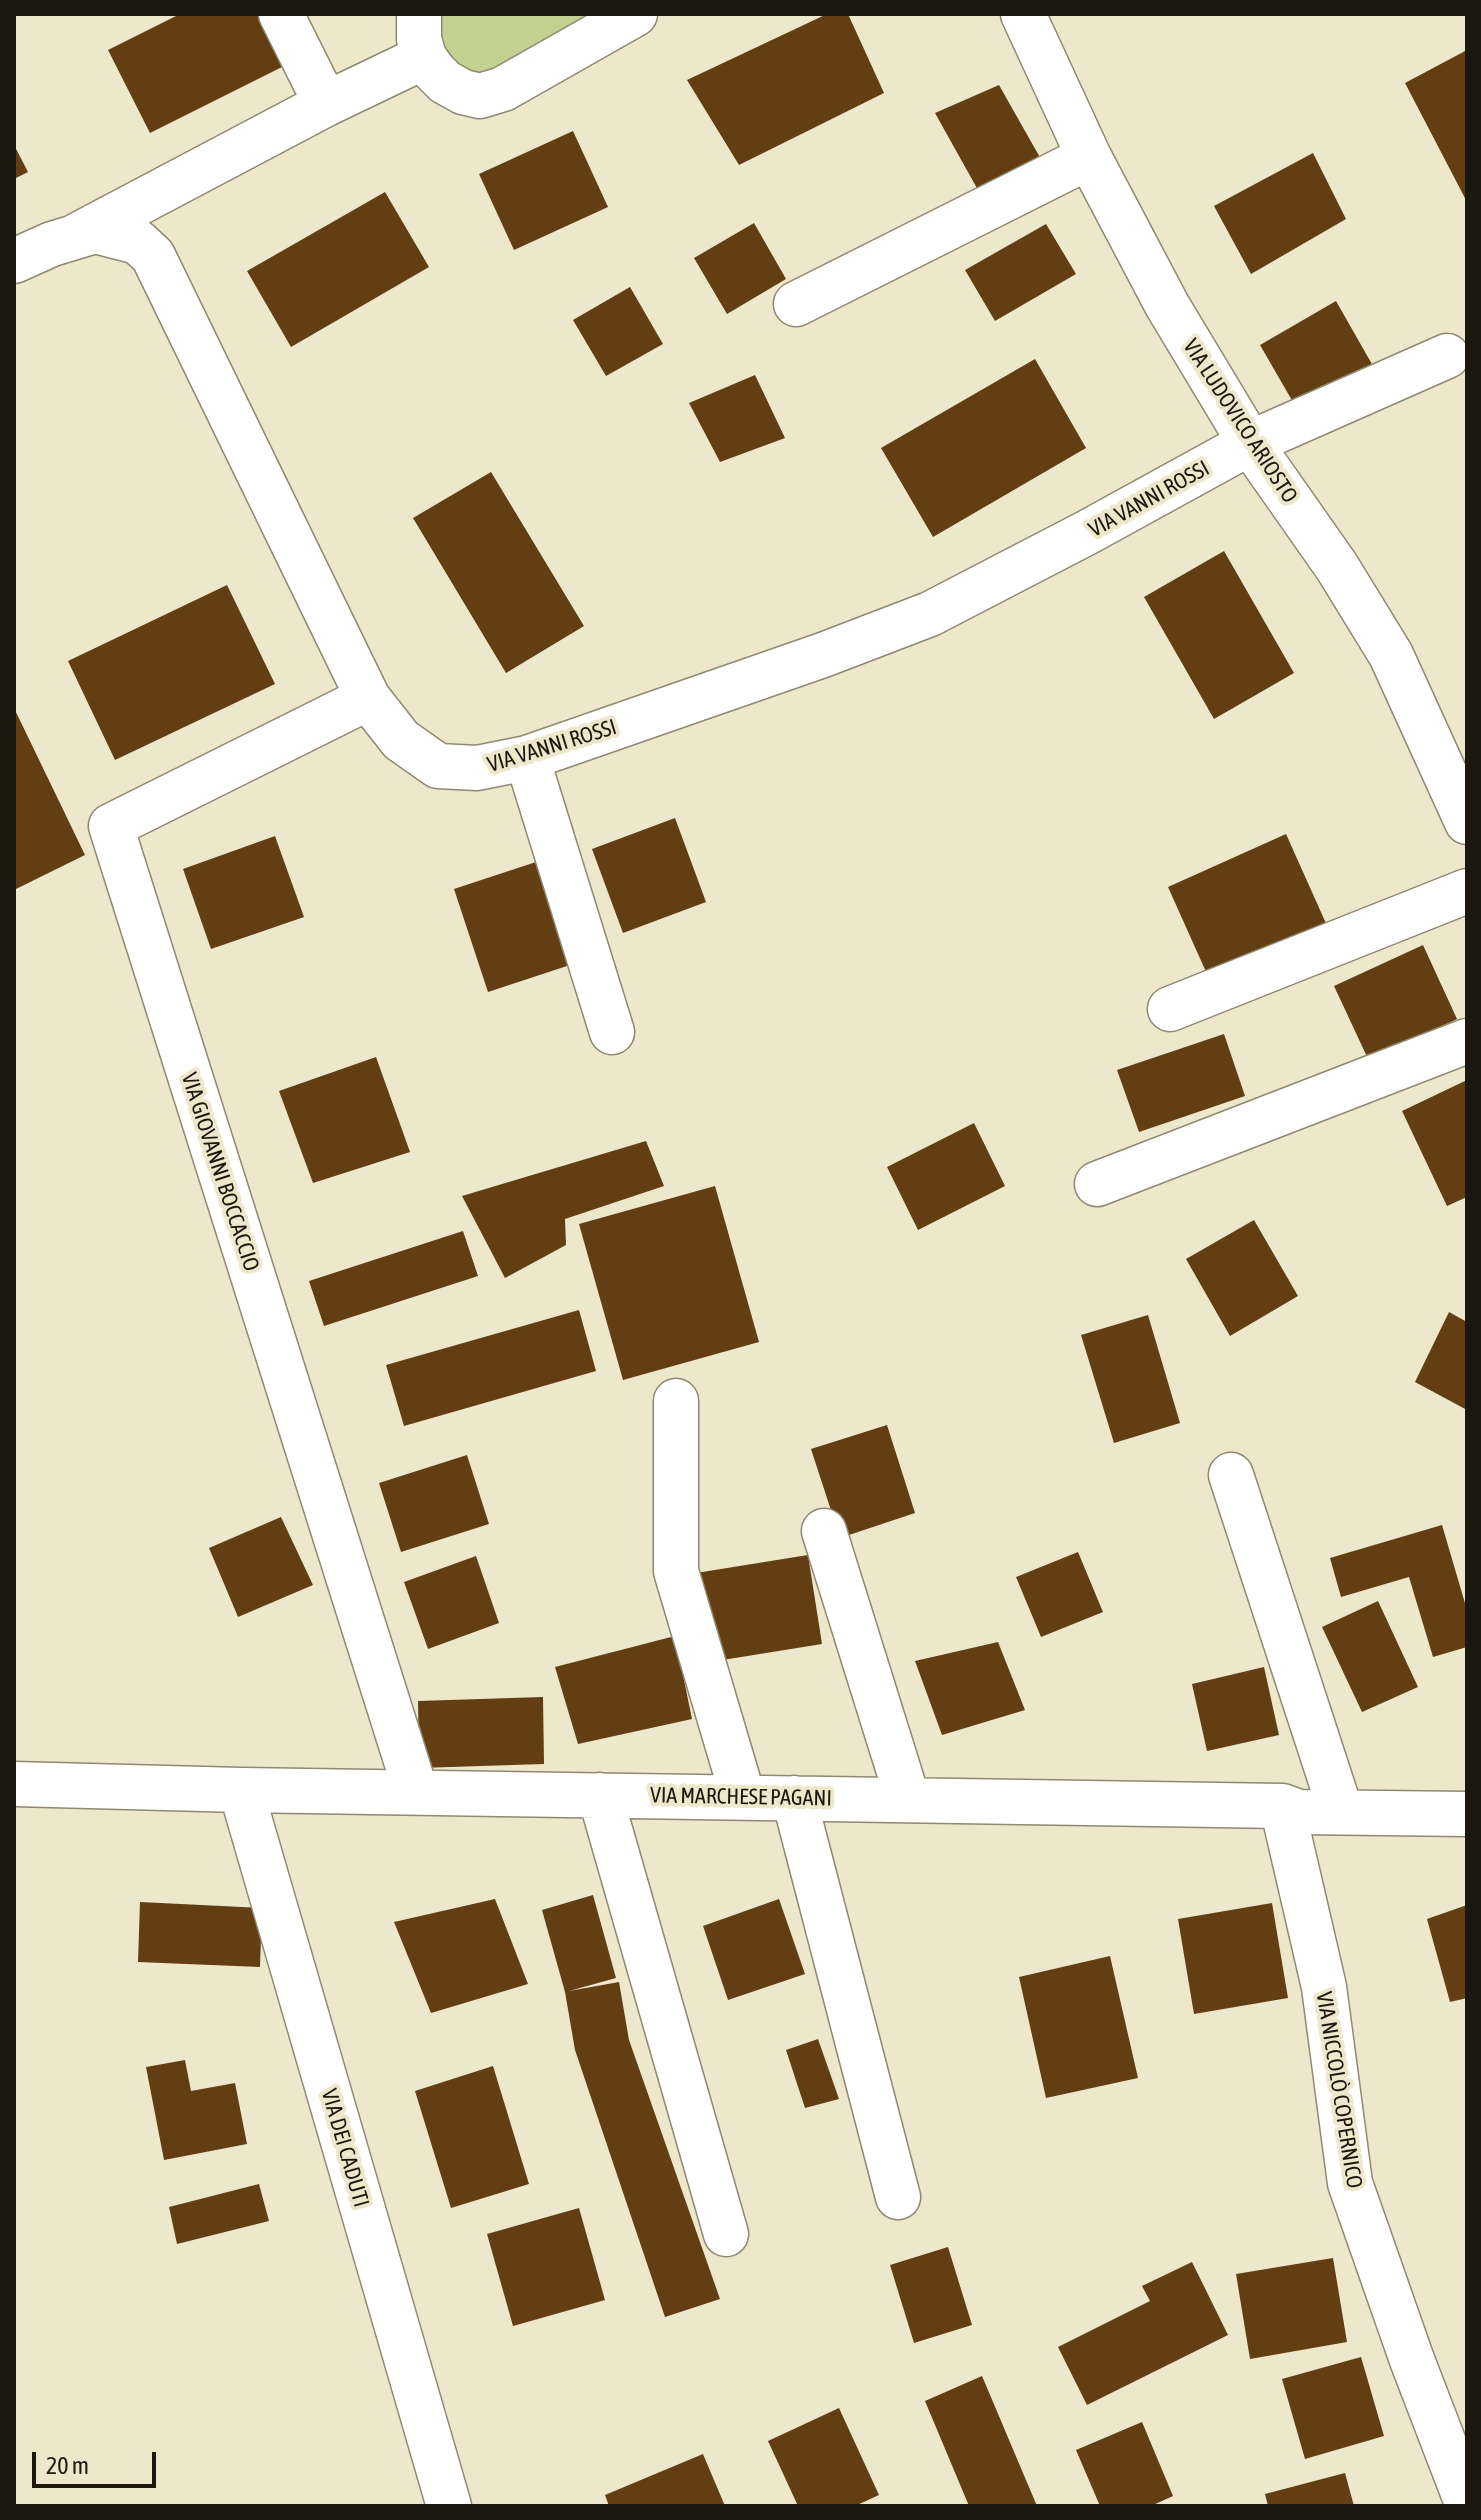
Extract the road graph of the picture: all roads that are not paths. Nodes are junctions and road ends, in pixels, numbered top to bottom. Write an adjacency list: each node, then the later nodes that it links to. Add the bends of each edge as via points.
1 (281, 14): 6 (street)
2 (419, 14): 5 (street)
3 (635, 14): 5 (street, via 503,89 480,96 445,82)
4 (1023, 14): 7 (street, VIA LUDOVICO ARIOSTO)
5 (424, 57): 6 (street)
6 (326, 104): 8 (street)
7 (1089, 157): 10 (street); 12 (street, VIA LUDOVICO ARIOSTO, via 1167,305)
8 (78, 235): 9 (street, VIA VANNI ROSSI); 13 (street, VIA VANNI ROSSI, via 95,231 117,236 138,242 153,256)
9 (14, 261)
10 (796, 304)
11 (1447, 356): 12 (street, VIA VANNI ROSSI)
12 (1250, 443): 14 (street, VIA VANNI ROSSI, via 930,614); 15 (street, VIA LUDOVICO ARIOSTO, via 1391,655)
13 (368, 698): 14 (street, VIA VANNI ROSSI, via 401,740 438,766 477,768); 26 (street, VIA GIOVANNI BOCCACCIO, via 111,826)
14 (527, 758): 18 (street)
15 (1467, 822)
16 (1467, 891): 17 (street)
17 (1170, 1009)
18 (612, 1032)
19 (1467, 1041): 20 (street)
20 (1097, 1184)
21 (676, 1401): 28 (street, via 676,1571)
22 (1231, 1475): 32 (street)
23 (824, 1531): 30 (street)
24 (14, 1784): 25 (street, VIA MARCHESE PAGANI)
25 (241, 1790): 26 (street, VIA MARCHESE PAGANI); 37 (street, VIA DEI CADUTI)
26 (416, 1792): 27 (street, VIA MARCHESE PAGANI)
27 (600, 1795): 28 (street, VIA MARCHESE PAGANI); 35 (street)
28 (743, 1797): 29 (street, VIA MARCHESE PAGANI)
29 (794, 1798): 30 (street, VIA MARCHESE PAGANI); 34 (street)
30 (908, 1800): 31 (street, VIA MARCHESE PAGANI)
31 (1282, 1806): 32 (street, VIA MARCHESE PAGANI, via 1299,1812); 36 (street, VIA NICCOLÒ COPERNICO, via 1324,1987 1350,2183)
32 (1341, 1812): 33 (street, VIA MARCHESE PAGANI)
33 (1467, 1814)
34 (898, 2197)
35 (726, 2234)
36 (1467, 2503)
37 (449, 2506)

